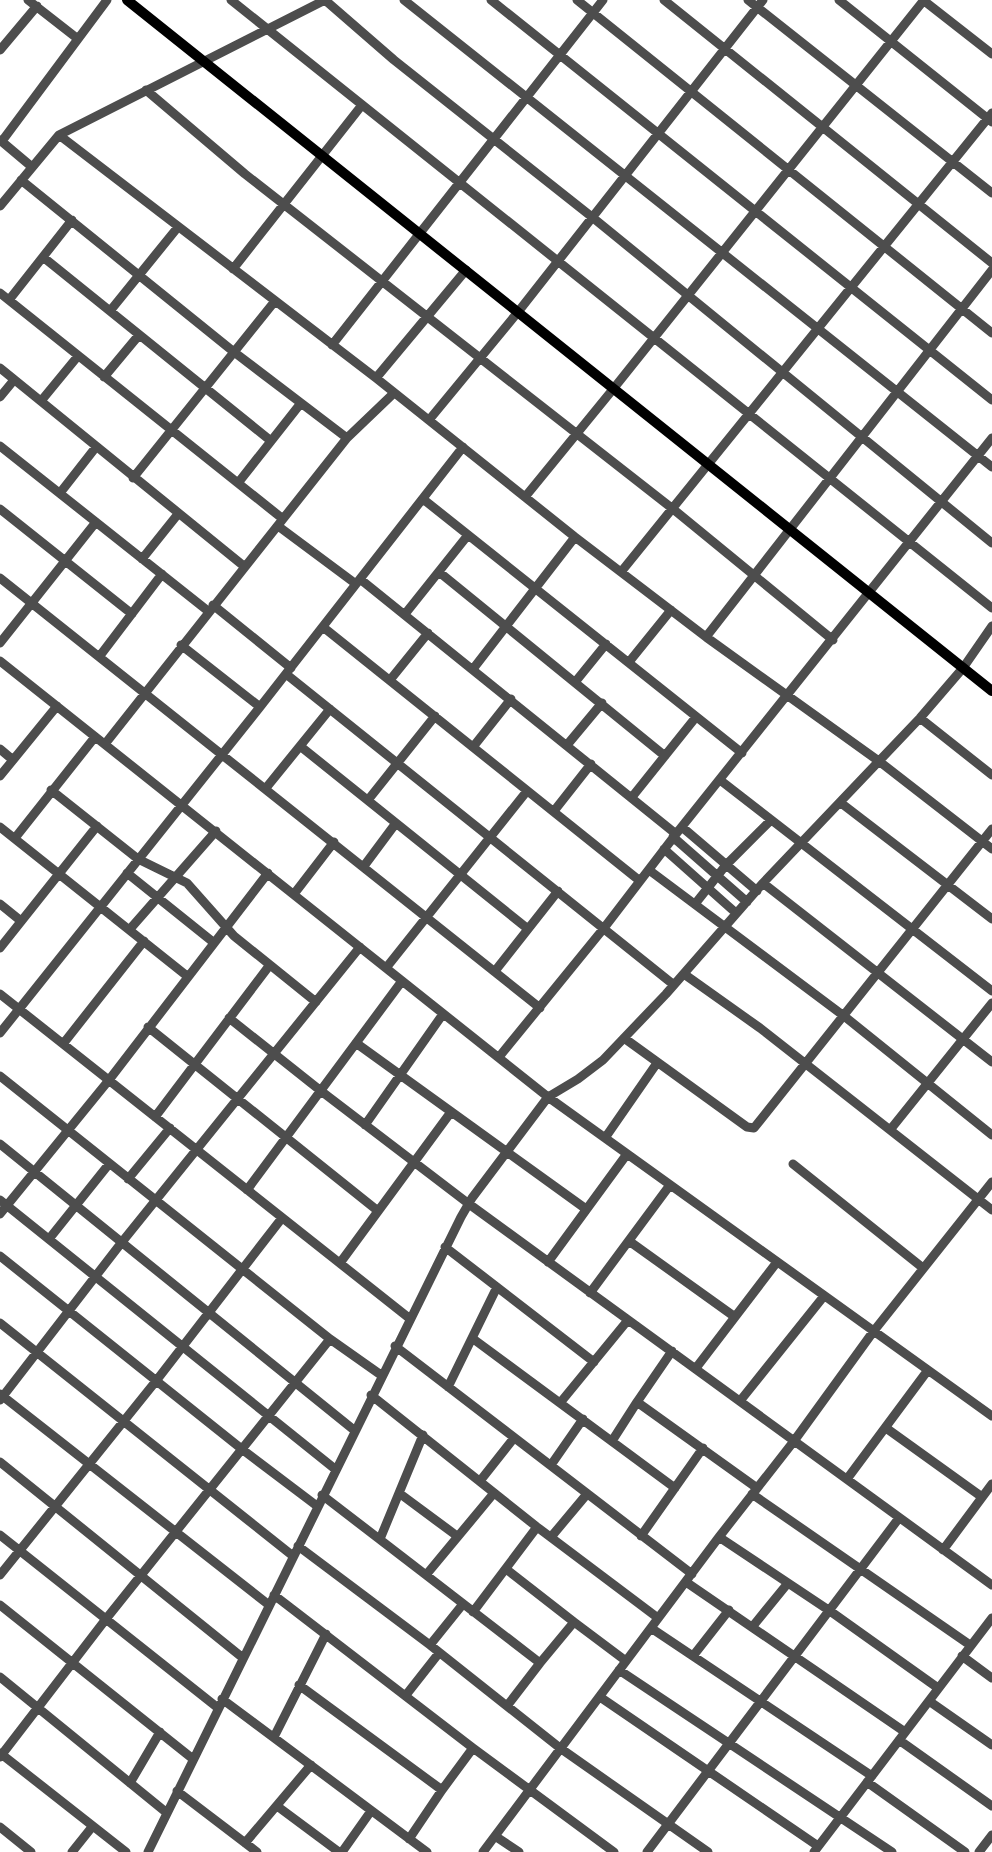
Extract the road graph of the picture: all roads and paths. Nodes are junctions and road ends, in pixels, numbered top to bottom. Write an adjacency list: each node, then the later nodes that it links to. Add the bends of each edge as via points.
1 (28, 0): 15 (street)
2 (107, 0): 18 (street)
3 (127, 0): 24 (main road)
4 (231, 0): 17 (street)
5 (325, 0): 17 (street); 34 (street)
6 (404, 0): 28 (street)
7 (491, 0): 23 (street)
8 (577, 0): 16 (street)
9 (603, 0): 16 (street)
10 (664, 0): 20 (street)
11 (748, 0): 14 (street)
12 (839, 0): 19 (street)
13 (923, 0): 19 (street); 22 (street)
14 (760, 4): 20 (street); 25 (street)
15 (37, 6): 18 (street); 21 (street)
16 (593, 13): 23 (street); 27 (street)
17 (266, 29): 24 (street); 29 (street)
18 (78, 39): 35 (street)
19 (889, 42): 25 (street); 30 (street)
20 (725, 48): 27 (street); 31 (street)
21 (0, 50)
22 (992, 54)
23 (560, 56): 28 (street); 32 (street)
24 (204, 61): 26 (street); 36 (main road)
25 (855, 84): 31 (street); 37 (street)
26 (146, 90): 33 (street); 44 (street)
27 (692, 90): 32 (street); 39 (street)
28 (527, 99): 34 (street); 40 (street)
29 (362, 105): 36 (street); 42 (street)
30 (990, 118): 37 (street)
31 (822, 126): 39 (street); 45 (street)
32 (658, 133): 40 (street); 47 (street)
33 (59, 135): 38 (street); 50 (street)
34 (494, 140): 42 (street); 48 (street)
35 (1, 141): 38 (street)
36 (322, 156): 44 (street); 51 (main road)
37 (953, 161): 43 (street); 45 (street)
38 (32, 167): 41 (street)
39 (788, 168): 47 (street); 52 (street)
40 (625, 176): 48 (street); 53 (street)
41 (21, 180): 46 (street); 49 (street)
42 (461, 182): 51 (street); 55 (street)
43 (992, 193)
44 (284, 204): 57 (street); 61 (street)
45 (918, 204): 52 (street); 56 (street)
46 (0, 206)
47 (756, 211): 53 (street); 62 (street)
48 (592, 217): 55 (street); 64 (street)
49 (72, 220): 54 (street); 60 (street)
50 (178, 227): 57 (street); 60 (street)
51 (419, 233): 58 (main road); 61 (street)
52 (884, 246): 62 (street); 67 (street)
53 (721, 253): 64 (street); 71 (street)
54 (43, 258): 65 (street); 68 (street)
55 (556, 260): 69 (street); 74 (street)
56 (992, 263)
57 (233, 269): 66 (street)
58 (466, 270): 69 (main road); 70 (street)
59 (992, 270): 67 (street)
60 (140, 274): 68 (street); 77 (street)
61 (382, 280): 70 (street); 75 (street)
62 (851, 287): 71 (street); 76 (street)
63 (0, 293): 65 (street)
64 (687, 295): 74 (street); 81 (street)
65 (9, 300): 78 (street)
66 (275, 300): 75 (street); 77 (street)
67 (962, 309): 72 (street); 76 (street)
68 (110, 312): 73 (street)
69 (518, 312): 79 (street); 86 (main road)
70 (427, 316): 79 (street); 83 (street)
71 (817, 329): 81 (street); 87 (street)
72 (992, 333)
73 (139, 335): 82 (street); 85 (street)
74 (655, 336): 86 (street); 93 (street)
75 (332, 345): 83 (street)
76 (929, 348): 87 (street); 90 (street)
77 (234, 352): 85 (street); 92 (street)
78 (78, 356): 82 (street); 91 (street)
79 (480, 358): 94 (street); 96 (street)
80 (0, 368): 84 (street)
81 (783, 372): 93 (street); 97 (street)
82 (104, 377): 95 (street)
83 (376, 378): 88 (street)
84 (14, 380): 89 (street); 91 (street)
85 (204, 388): 95 (street); 100 (street)
86 (614, 388): 96 (street); 105 (main road)
87 (896, 392): 97 (street); 104 (street)
88 (394, 393): 94 (street); 98 (street)
89 (0, 397)
90 (992, 400)
91 (40, 401): 102 (street)
92 (301, 403): 98 (street); 100 (street)
93 (750, 414): 105 (street); 108 (street)
94 (429, 420): 103 (street)
95 (170, 430): 107 (street); 109 (street)
96 (576, 434): 111 (street); 114 (street)
97 (862, 436): 108 (street); 113 (street)
98 (347, 438): 118 (street)
99 (992, 438): 104 (street)
100 (271, 441): 109 (street)
101 (0, 446): 110 (street)
102 (96, 447): 107 (street); 110 (street)
103 (463, 447): 111 (street); 112 (street)
104 (978, 456): 106 (street); 113 (street)
105 (710, 464): 114 (street); 119 (main road)
106 (992, 467)
107 (133, 478): 116 (street)
108 (829, 478): 119 (street); 123 (street)
109 (238, 483): 118 (street)
110 (60, 493): 117 (street)
111 (524, 497): 121 (street)
112 (423, 499): 120 (street); 132 (street)
113 (942, 502): 122 (street); 123 (street)
114 (673, 509): 128 (street); 130 (street)
115 (1, 510): 125 (street)
116 (178, 514): 124 (street); 126 (street)
117 (96, 522): 124 (street); 125 (street)
118 (280, 523): 126 (street); 132 (street)
119 (790, 528): 130 (street); 134 (main road)
120 (468, 535): 127 (street); 133 (street)
121 (575, 537): 128 (street); 133 (street)
122 (992, 542)
123 (910, 543): 134 (street); 137 (street)
124 (142, 559): 129 (street)
125 (65, 561): 135 (street); 139 (street)
126 (245, 567): 136 (street)
127 (439, 572): 140 (street); 141 (street)
128 (621, 572): 138 (street)
129 (162, 574): 136 (street); 139 (street)
130 (752, 575): 145 (street); 146 (street)
131 (0, 578): 135 (street)
132 (358, 582): 140 (street); 143 (street)
133 (536, 588): 141 (street); 148 (street)
134 (871, 592): 146 (street); 153 (main road)
135 (31, 603): 147 (street); 150 (street)
136 (210, 608): 149 (street); 155 (street)
137 (992, 608)
138 (671, 610): 145 (street); 152 (street)
139 (132, 614): 150 (street)
140 (405, 614): 144 (street)
141 (507, 626): 154 (street); 157 (street)
142 (992, 626): 153 (street)
143 (323, 627): 155 (street); 156 (street)
144 (428, 633): 154 (street); 156 (street)
145 (706, 637): 160 (street)
146 (833, 640): 160 (street)
147 (0, 643)
148 (606, 644): 152 (street); 157 (street)
149 (182, 645): 159 (street); 164 (street)
150 (99, 657): 159 (street)
151 (0, 661): 163 (street)
152 (629, 662): 167 (street)
153 (963, 668): 158 (main road); 168 (street)
154 (473, 669): 161 (street)
155 (288, 671): 164 (street); 165 (street)
156 (390, 680): 166 (street)
157 (576, 681): 162 (street)
158 (992, 691)
159 (144, 692): 170 (street); 176 (street)
160 (786, 696): 175 (street); 180 (street)
161 (510, 699): 171 (street); 173 (street)
162 (602, 703): 171 (street); 177 (street)
163 (57, 706): 169 (street); 178 (street)
164 (260, 707): 176 (street)
165 (330, 709): 172 (street); 179 (street)
166 (435, 716): 173 (street); 179 (street)
167 (696, 717): 175 (street); 177 (street)
168 (920, 718): 180 (street); 182 (street)
169 (95, 737): 170 (street); 186 (street)
170 (105, 744): 191 (street)
171 (567, 745): 181 (street)
172 (300, 746): 185 (street); 189 (street)
173 (473, 747): 187 (street)
174 (0, 750): 178 (street)
175 (742, 753): 184 (street)
176 (223, 754): 185 (street); 191 (street)
177 (665, 756): 188 (street)
178 (13, 760): 183 (street)
179 (398, 762): 189 (street); 200 (street)
180 (880, 762): 190 (street); 203 (street)
181 (591, 764): 188 (street); 192 (street)
182 (992, 775)
183 (0, 776)
184 (720, 780): 193 (street); 199 (street)
185 (266, 788): 202 (street)
186 (51, 790): 195 (street); 201 (street)
187 (528, 790): 192 (street); 200 (street)
188 (632, 797): 199 (street)
189 (368, 800): 194 (street)
190 (841, 803): 204 (street); 219 (street)
191 (183, 805): 198 (street); 207 (street)
192 (554, 811): 217 (street)
193 (771, 820): 204 (street); 208 (street)
194 (396, 823): 209 (street); 214 (street)
195 (97, 826): 207 (street); 213 (street)
196 (0, 827): 201 (street)
197 (992, 829): 203 (street)
198 (216, 831): 212 (street); 215 (street)
199 (677, 832): 205 (street); 208 (street); 216 (street)
200 (491, 836): 214 (street); 221 (street)
201 (14, 838): 213 (street)
202 (334, 842): 209 (street); 223 (street)
203 (982, 842): 206 (street); 219 (street)
204 (801, 844): 218 (street); 238 (street)
205 (664, 849): 210 (street); 220 (street)
206 (992, 850)
207 (138, 859): 211 (street); 215 (street)
208 (726, 864): 216 (street); 222 (street)
209 (364, 866): 230 (street)
210 (649, 870): 217 (street); 227 (street)
211 (127, 873): 224 (street); 228 (street)
212 (268, 873): 223 (street); 234 (street)
213 (59, 874): 228 (street); 232 (street)
214 (461, 875): 230 (street); 237 (street)
215 (176, 876): 224 (street); 234 (street, via 196,890)
216 (716, 876): 220 (street); 225 (street)
217 (640, 881): 235 (street)
218 (763, 883): 222 (street); 247 (street)
219 (948, 885): 231 (street); 238 (street)
220 (706, 888): 227 (street); 229 (street)
221 (558, 891): 235 (street); 237 (street)
222 (757, 891): 225 (street)
223 (294, 894): 241 (street)
224 (157, 898): 236 (street); 240 (street)
225 (747, 902): 229 (street)
226 (0, 904): 232 (street)
227 (695, 904): 233 (street)
228 (100, 906): 236 (street); 255 (street)
229 (736, 913): 233 (street)
230 (428, 917): 244 (street); 245 (street)
231 (992, 919)
232 (21, 921): 242 (street)
233 (724, 926): 246 (street); 258 (street)
234 (225, 928): 240 (street); 243 (street)
235 (604, 928): 250 (street); 256 (street)
236 (130, 929): 239 (street)
237 (528, 929): 245 (street)
238 (912, 930): 247 (street); 251 (street)
239 (144, 941): 248 (street); 265 (street)
240 (213, 942): 248 (street)
241 (360, 947): 244 (street); 253 (street)
242 (0, 948)
243 (269, 966): 253 (street); 259 (street)
244 (386, 968): 249 (street)
245 (495, 971): 256 (street)
246 (684, 974): 250 (street); 271 (street)
247 (878, 974): 258 (street); 263 (street)
248 (187, 976): 260 (street)
249 (402, 981): 257 (street); 264 (street)
250 (674, 985): 262 (street)
251 (992, 991)
252 (0, 994): 255 (street)
253 (316, 1002): 266 (street)
254 (992, 1003): 263 (street)
255 (19, 1008): 261 (street); 265 (street)
256 (540, 1008): 267 (street)
257 (443, 1014): 267 (street); 272 (street)
258 (844, 1016): 271 (street); 275 (street)
259 (230, 1018): 266 (street); 270 (street)
260 (148, 1028): 270 (street); 274 (street)
261 (0, 1033)
262 (624, 1038): 269 (street); 277 (street, via 590,1071)
263 (962, 1040): 268 (street); 275 (street)
264 (356, 1043): 272 (street); 276 (street)
265 (63, 1044): 274 (street)
266 (274, 1054): 276 (street); 278 (street)
267 (499, 1057): 277 (street)
268 (992, 1062)
269 (658, 1063): 271 (street, via 751,1128 758,1126); 287 (street)
270 (194, 1064): 278 (street); 280 (street)
271 (806, 1064): 284 (street)
272 (401, 1075): 279 (street); 281 (street)
273 (0, 1076): 283 (street)
274 (109, 1080): 280 (street); 283 (street)
275 (928, 1083): 284 (street); 285 (street)
276 (321, 1091): 281 (street); 286 (street)
277 (548, 1097): 287 (street); 290 (street)
278 (239, 1099): 286 (street); 289 (street)
279 (451, 1112): 290 (street); 292 (street)
280 (155, 1117): 282 (street)
281 (365, 1125): 292 (street)
282 (170, 1128): 289 (street); 296 (street)
283 (68, 1130): 293 (street); 295 (street)
284 (890, 1130): 300 (street)
285 (992, 1136)
286 (287, 1137): 299 (street); 307 (street)
287 (605, 1138): 291 (street)
288 (0, 1144): 295 (street)
289 (198, 1150): 299 (street); 301 (street)
290 (506, 1151): 303 (street); 305 (street)
291 (626, 1154): 298 (street); 305 (street)
292 (414, 1162): 303 (street); 307 (street)
293 (109, 1164): 296 (street); 304 (street)
294 (792, 1164): 318 (street)
295 (34, 1172): 302 (street); 304 (street)
296 (128, 1179): 301 (street)
297 (992, 1182): 300 (street)
298 (670, 1185): 311 (street); 316 (street)
299 (248, 1190): 309 (street)
300 (978, 1199): 306 (street); 318 (street)
301 (155, 1201): 312 (street); 319 (street)
302 (3, 1203): 308 (street); 310 (street)
303 (468, 1204): 313 (street); 315 (street)
304 (76, 1205): 310 (street); 312 (street)
305 (586, 1210): 315 (street)
306 (992, 1210)
307 (378, 1211): 317 (street)
308 (0, 1214)
309 (282, 1218): 317 (street); 319 (street)
310 (50, 1239): 320 (street)
311 (629, 1241): 322 (street); 326 (street)
312 (122, 1242): 320 (street); 325 (street)
313 (445, 1247): 321 (street); 327 (street)
314 (0, 1256): 324 (street)
315 (548, 1262): 322 (street)
316 (777, 1262): 323 (street); 326 (street)
317 (340, 1263): 327 (street)
318 (923, 1268): 330 (street)
319 (243, 1269): 325 (street); 332 (street)
320 (96, 1276): 324 (street); 333 (street)
321 (497, 1287): 331 (street); 337 (street)
322 (590, 1293): 328 (street)
323 (824, 1296): 330 (street); 346 (street)
324 (69, 1311): 336 (street); 341 (street)
325 (209, 1312): 333 (street); 342 (street)
326 (735, 1317): 338 (street)
327 (409, 1318): 334 (street)
328 (628, 1320): 335 (street); 337 (street)
329 (0, 1323): 336 (street)
330 (873, 1332): 339 (street); 358 (street)
331 (472, 1338): 343 (street); 348 (street)
332 (330, 1339): 340 (street); 342 (street)
333 (183, 1346): 341 (street); 349 (street)
334 (395, 1346): 340 (street); 343 (street)
335 (672, 1351): 338 (street); 347 (street)
336 (37, 1352): 345 (street); 352 (street)
337 (594, 1362): 348 (street)
338 (696, 1368): 346 (street)
339 (928, 1370): 350 (street); 353 (street)
340 (381, 1375): 344 (street)
341 (156, 1381): 352 (street); 360 (street)
342 (297, 1382): 349 (street); 354 (street)
343 (448, 1387): 356 (street)
344 (372, 1395): 354 (street); 355 (street)
345 (1, 1397): 362 (street)
346 (740, 1401): 358 (street)
347 (638, 1402): 357 (street); 359 (street)
348 (560, 1403): 351 (street)
349 (270, 1416): 360 (street); 364 (street)
350 (992, 1416)
351 (583, 1419): 357 (street); 363 (street)
352 (123, 1422): 362 (street); 369 (street)
353 (886, 1428): 365 (street); 375 (street)
354 (354, 1430): 364 (street)
355 (423, 1435): 366 (street); 371 (street)
356 (514, 1438): 363 (street); 366 (street)
357 (612, 1440): 368 (street)
358 (794, 1440): 365 (street); 370 (street)
359 (703, 1448): 368 (street); 370 (street)
360 (243, 1450): 369 (street); 377 (street)
361 (0, 1462): 376 (street)
362 (90, 1463): 376 (street); 380 (street)
363 (551, 1465): 373 (street)
364 (335, 1469): 374 (street)
365 (847, 1479): 378 (street)
366 (480, 1482): 372 (street)
367 (992, 1484): 375 (street)
368 (675, 1488): 383 (street)
369 (210, 1491): 380 (street); 390 (street)
370 (755, 1491): 384 (street); 392 (street)
371 (399, 1493): 382 (street); 386 (street)
372 (494, 1493): 379 (street); 382 (street)
373 (586, 1494): 383 (street); 385 (street)
374 (322, 1495): 377 (street); 386 (street)
375 (982, 1497): 389 (street)
376 (56, 1506): 388 (street); 393 (street)
377 (317, 1506): 387 (street)
378 (900, 1518): 389 (street); 392 (street)
379 (537, 1527): 385 (street); 391 (street)
380 (176, 1532): 393 (street); 401 (street)
381 (0, 1535): 388 (street)
382 (457, 1536): 395 (street)
383 (641, 1536): 396 (street)
384 (719, 1537): 396 (street); 397 (street)
385 (551, 1538): 406 (street)
386 (380, 1539): 395 (street)
387 (298, 1546): 390 (street); 413 (street)
388 (20, 1550): 394 (street); 408 (street)
389 (943, 1550): 398 (street)
390 (293, 1556): 399 (street)
391 (506, 1569): 405 (street); 409 (street)
392 (861, 1569): 404 (street); 414 (street)
393 (142, 1574): 408 (street); 419 (street)
394 (0, 1575)
395 (426, 1575): 400 (street)
396 (689, 1578): 403 (street); 406 (street)
397 (788, 1583): 404 (street); 410 (street)
398 (992, 1585)
399 (274, 1595): 401 (street); 412 (street)
400 (463, 1604): 405 (street); 413 (street)
401 (269, 1605): 419 (street)
402 (0, 1606): 421 (street)
403 (729, 1610): 410 (street); 416 (street)
404 (830, 1611): 417 (street); 427 (street)
405 (473, 1612): 422 (street)
406 (658, 1618): 411 (street)
407 (992, 1618): 414 (street)
408 (106, 1619): 421 (street); 435 (street)
409 (574, 1622): 420 (street); 422 (street)
410 (753, 1626): 417 (street)
411 (651, 1628): 416 (street); 420 (street)
412 (326, 1634): 426 (street); 428 (street)
413 (430, 1645): 415 (street)
414 (970, 1645): 418 (street)
415 (439, 1653): 428 (street); 433 (street)
416 (693, 1656): 432 (street)
417 (797, 1656): 432 (street); 437 (street)
418 (962, 1656): 425 (street); 427 (street)
419 (243, 1658): 430 (street)
420 (626, 1661): 423 (street)
421 (74, 1663): 434 (street); 436 (street)
422 (540, 1664): 433 (street)
423 (619, 1670): 429 (street); 440 (street)
424 (0, 1677): 434 (street)
425 (992, 1678)
426 (299, 1685): 438 (street); 450 (street)
427 (938, 1688): 431 (street)
428 (406, 1695): 442 (street)
429 (600, 1697): 443 (street); 447 (street)
430 (222, 1699): 435 (street); 438 (street)
431 (929, 1700): 437 (street); 441 (street)
432 (761, 1702): 440 (street); 448 (street)
433 (507, 1706): 443 (street)
434 (40, 1708): 444 (street); 449 (street)
435 (218, 1708): 445 (street)
436 (160, 1732): 445 (street); 449 (street)
437 (905, 1732): 439 (street)
438 (274, 1736): 446 (street)
439 (899, 1740): 448 (street); 454 (street)
440 (729, 1745): 447 (street); 457 (street)
441 (992, 1745)
442 (473, 1748): 450 (street); 451 (street)
443 (560, 1748): 451 (street); 458 (street)
444 (1, 1755): 460 (street)
445 (193, 1759): 452 (street)
446 (311, 1765): 453 (street); 455 (street)
447 (708, 1772): 458 (street); 465 (street)
448 (870, 1779): 457 (street); 479 (street)
449 (130, 1783): 456 (street)
450 (442, 1790): 463 (street)
451 (529, 1790): 462 (street); 475 (street)
452 (177, 1791): 456 (street); 464 (street)
453 (277, 1806): 464 (street); 471 (street)
454 (992, 1806)
455 (372, 1811): 463 (street); 471 (street)
456 (167, 1813): 469 (street)
457 (840, 1817): 465 (street); 478 (street)
458 (668, 1824): 476 (street); 477 (street)
459 (0, 1827): 466 (street)
460 (92, 1827): 467 (street); 468 (street)
461 (992, 1835): 480 (street)
462 (495, 1836): 473 (street); 474 (street)
463 (409, 1839): 472 (street)
464 (245, 1843): 470 (street)
465 (816, 1849)
466 (31, 1852)
467 (72, 1852)
468 (126, 1852)
469 (148, 1852)
470 (257, 1852)
471 (340, 1852)
472 (428, 1852)
473 (483, 1852)
474 (519, 1852)
475 (614, 1852)
476 (648, 1852)
477 (708, 1852)
478 (892, 1852)
479 (965, 1852)
480 (979, 1852)

